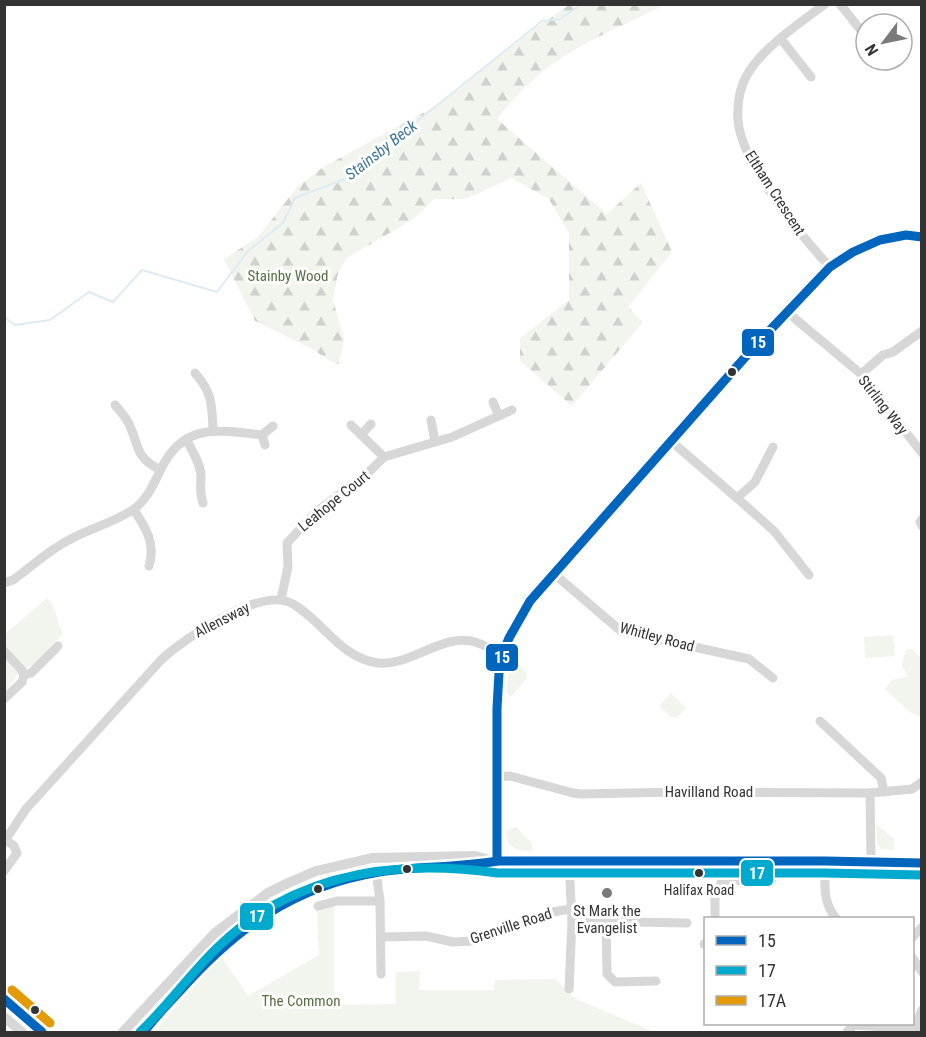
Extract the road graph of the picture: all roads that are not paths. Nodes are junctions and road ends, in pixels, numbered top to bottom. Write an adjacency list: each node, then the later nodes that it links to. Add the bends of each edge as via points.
1 (825, 4): 4 (street, Eltham Crescent)
2 (840, 4): 3 (street)
3 (854, 22)
4 (781, 39): 5 (street); 7 (street, Eltham Crescent, via 748,74 739,93 738,121 744,145 778,203)
5 (811, 77)
6 (921, 237): 7 (street, via 880,240)
7 (830, 267): 8 (street)
8 (787, 312): 11 (street, Stirling Way); 27 (street)
9 (921, 330): 11 (street)
10 (195, 373): 22 (street, via 205,384 212,402)
11 (861, 374): 30 (street, Stirling Way)
12 (493, 402): 15 (street)
13 (115, 405): 16 (street)
14 (512, 410): 15 (street, Leahope Court)
15 (500, 416): 26 (street, Leahope Court)
16 (125, 417): 18 (street); 32 (street, via 137,449 147,463)
17 (431, 420): 26 (street)
18 (115, 423)
19 (372, 424): 24 (street)
20 (351, 425): 24 (street)
21 (273, 426): 23 (street)
22 (213, 429): 23 (street); 25 (street)
23 (262, 435): 28 (street)
24 (361, 435): 31 (street)
25 (186, 440): 32 (street, via 174,449); 33 (street, via 197,460)
26 (435, 442): 31 (street, Leahope Court)
27 (672, 442): 35 (street); 41 (street)
28 (265, 445)
29 (773, 447): 35 (street, via 755,482)
30 (921, 453)
31 (384, 457): 44 (street, Leahope Court, via 355,486 315,513 287,543 288,567)
32 (160, 470): 37 (street, via 154,486)
33 (199, 491): 34 (street); 36 (street)
34 (188, 492)
35 (737, 498): 42 (street, via 774,531)
36 (203, 503)
37 (134, 510): 40 (street, via 158,554); 43 (street, via 68,541)
38 (921, 519): 39 (street)
39 (921, 526)
40 (149, 566)
41 (554, 573): 47 (street, via 530,601); 49 (street, Whitley Road, via 621,631 749,659)
42 (808, 575)
43 (4, 583)
44 (281, 599): 47 (street, via 292,603 346,650 366,661 393,662 468,640); 56 (street, Allensway, via 253,604 176,646 29,806)
45 (58, 646): 48 (street, via 31,673)
46 (4, 651): 48 (street)
47 (502, 656): 52 (street)
48 (24, 675): 50 (street)
49 (773, 678)
50 (4, 699)
51 (820, 721): 54 (street, via 881,778)
52 (496, 777): 55 (street, Havilland Road, via 510,776 573,793); 57 (street)
53 (921, 782): 54 (street, Havilland Road, via 912,789)
54 (884, 792): 55 (street, Havilland Road)
55 (870, 793): 60 (street)
56 (5, 841): 64 (street, via 17,853)
57 (496, 861): 61 (street, via 476,866); 62 (street)
58 (721, 861): 59 (street); 62 (street); 67 (street)
59 (825, 861): 60 (street); 72 (street, via 825,899)
60 (871, 861): 63 (street)
61 (436, 862): 65 (street); 77 (street, via 392,857 352,861 316,871 268,893)
62 (570, 862): 70 (street)
63 (921, 863)
64 (4, 872)
65 (376, 872): 68 (street); 78 (street, via 333,882 279,905 251,922)
66 (772, 880): 67 (street)
67 (722, 881): 71 (street, via 716,895)
68 (380, 901): 69 (street, via 337,901); 76 (street)
69 (318, 906)
70 (570, 909): 73 (street); 76 (street, Grenville Road, via 472,941)
71 (715, 917)
72 (835, 917)
73 (572, 921): 74 (street); 81 (street)
74 (606, 922): 75 (street); 80 (street, via 607,974 615,982)
75 (687, 923)
76 (381, 937): 79 (street)
77 (198, 949): 78 (street); 88 (street)
78 (209, 958): 89 (street)
79 (381, 974)
80 (656, 981)
81 (569, 988)
82 (4, 999): 87 (street)
83 (921, 1010): 85 (street)
84 (4, 1017): 86 (street)
85 (916, 1031): 90 (street, via 854,1025)
86 (22, 1032)
87 (42, 1032)
88 (123, 1032)
89 (144, 1032)
90 (847, 1032)

